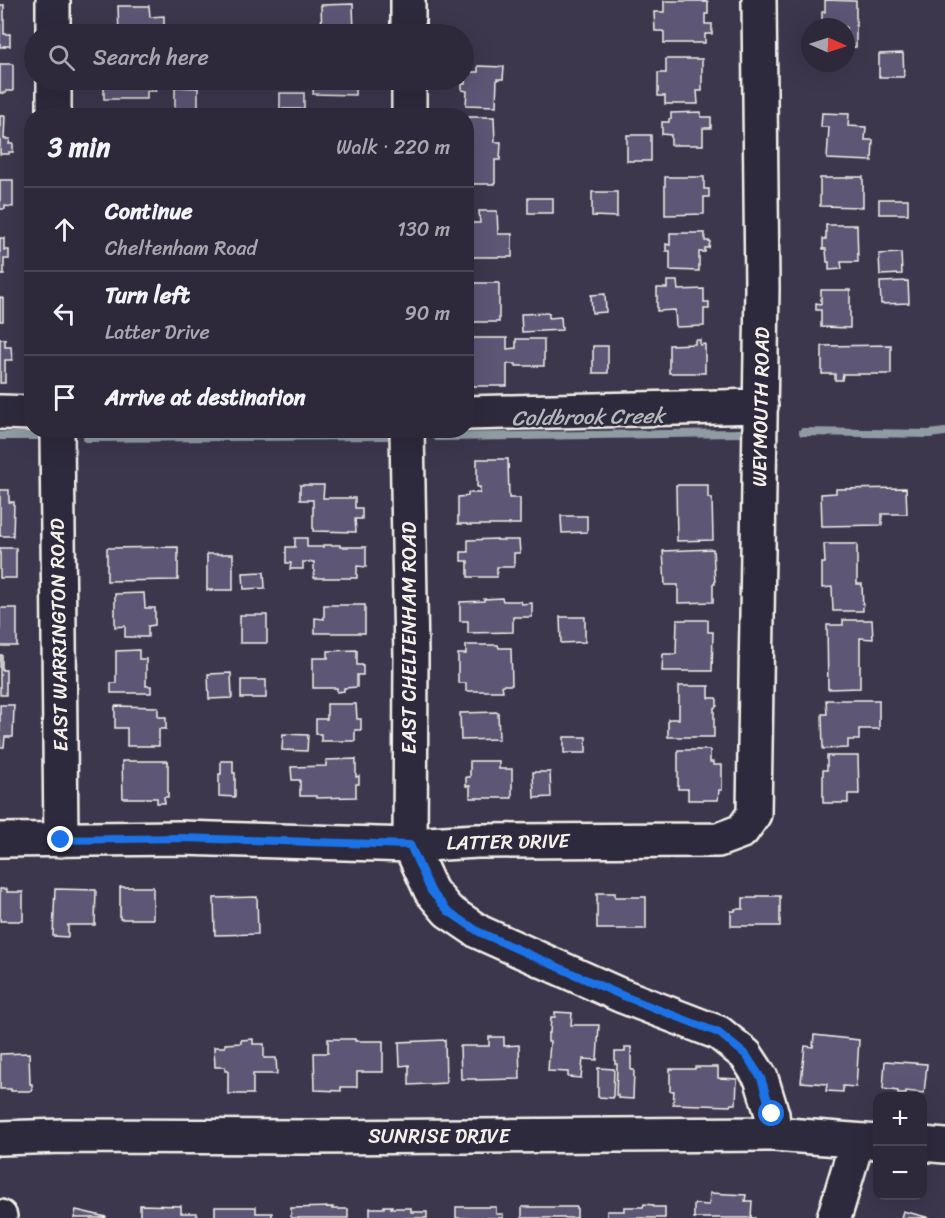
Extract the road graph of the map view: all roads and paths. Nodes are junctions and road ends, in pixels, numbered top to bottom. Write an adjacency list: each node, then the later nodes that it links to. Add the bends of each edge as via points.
1 (53, 0): 4 (street)
2 (408, 0): 5 (street)
3 (759, 0): 10 (street, WEYMOUTH ROAD)
4 (53, 24)
5 (408, 24)
6 (54, 90): 8 (street)
7 (409, 90): 9 (street)
8 (54, 108)
9 (409, 108)
10 (761, 406): 13 (street); 16 (street, WEYMOUTH ROAD)
11 (0, 412): 12 (street)
12 (24, 413)
13 (474, 413)
14 (57, 438): 18 (street, EAST WARRINGTON ROAD)
15 (407, 438): 19 (street, EAST CHELTENHAM ROAD)
16 (754, 814): 19 (street, LATTER DRIVE, via 742,831 718,840)
17 (0, 840): 18 (street, LATTER DRIVE)
18 (61, 840): 19 (street, LATTER DRIVE, via 181,838)
19 (410, 845): 20 (street, via 431,891 448,911 479,932 719,1033 746,1055 761,1078)
20 (774, 1134): 21 (street, SUNRISE DRIVE); 22 (street, SUNRISE DRIVE)
21 (0, 1138)
22 (867, 1141): 25 (street)
23 (927, 1144): 24 (street)
24 (945, 1146)
25 (834, 1218)

